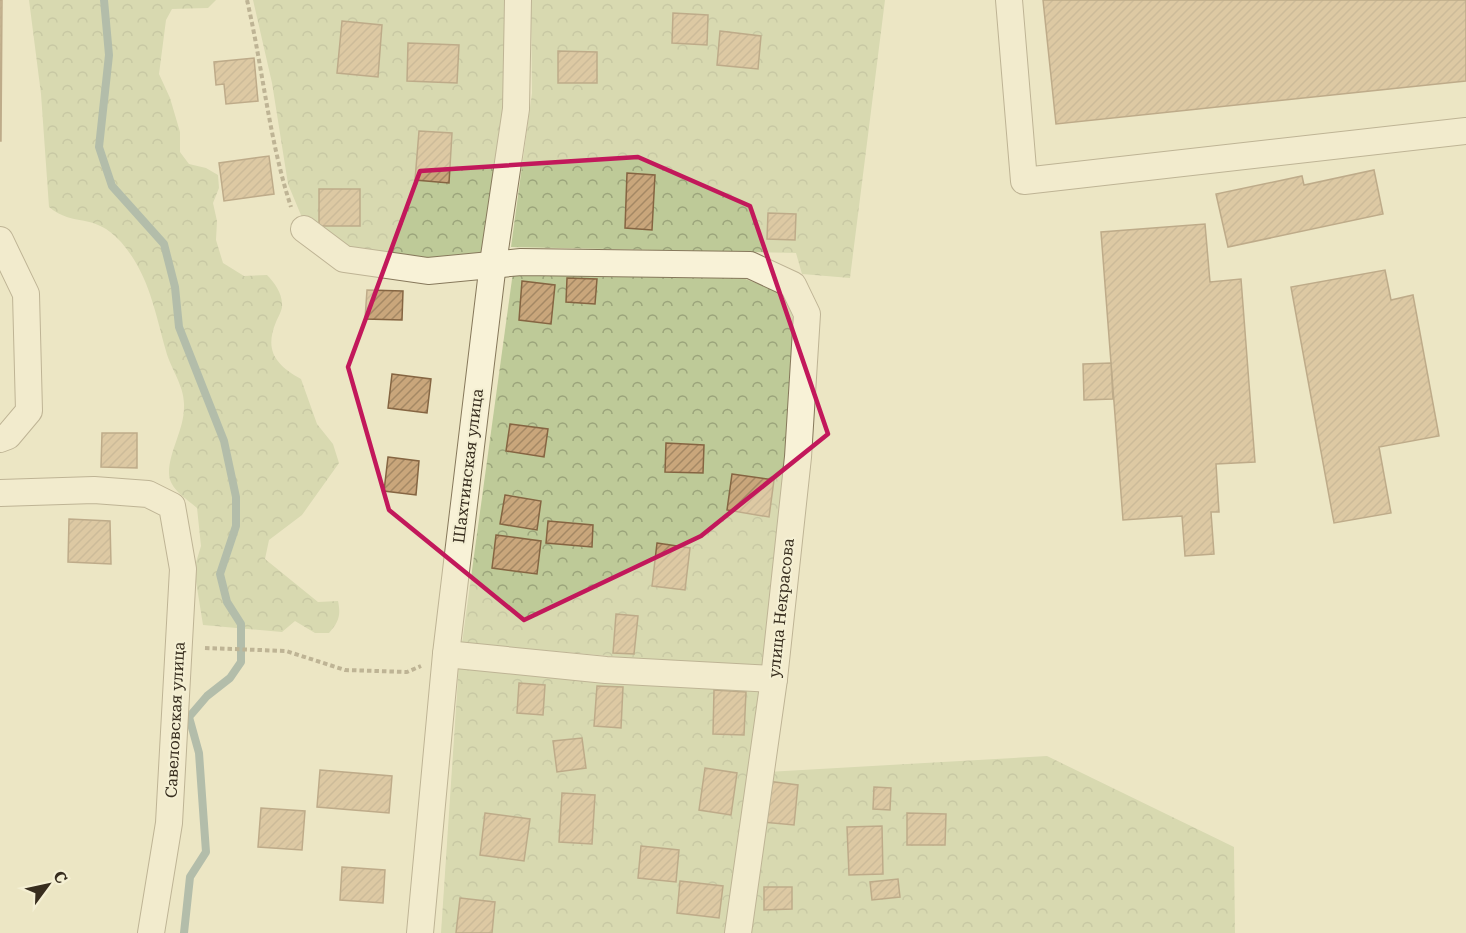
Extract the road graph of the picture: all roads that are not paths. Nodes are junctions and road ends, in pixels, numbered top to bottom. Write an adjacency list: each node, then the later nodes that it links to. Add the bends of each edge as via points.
1 (518, 0): 6 (street, Шахтинская улица, via 516,109)
2 (1009, 0): 3 (street, via 1024,182)
3 (1466, 131)
4 (304, 229): 6 (street, via 344,260 428,271)
5 (0, 240): 7 (street, via 26,294 29,411 8,436)
6 (493, 263): 9 (street, Шахтинская улица); 10 (street, улица Некрасова, via 750,265 793,285 807,314 798,457)
7 (0, 439)
8 (0, 493): 11 (street, Савеловская улица, via 127,492 148,494 171,506 183,568 169,823)
9 (446, 654): 10 (street, via 606,670); 12 (street, Шахтинская улица)
10 (774, 680): 13 (street, улица Некрасова)
11 (151, 933)
12 (420, 933)
13 (738, 933)

